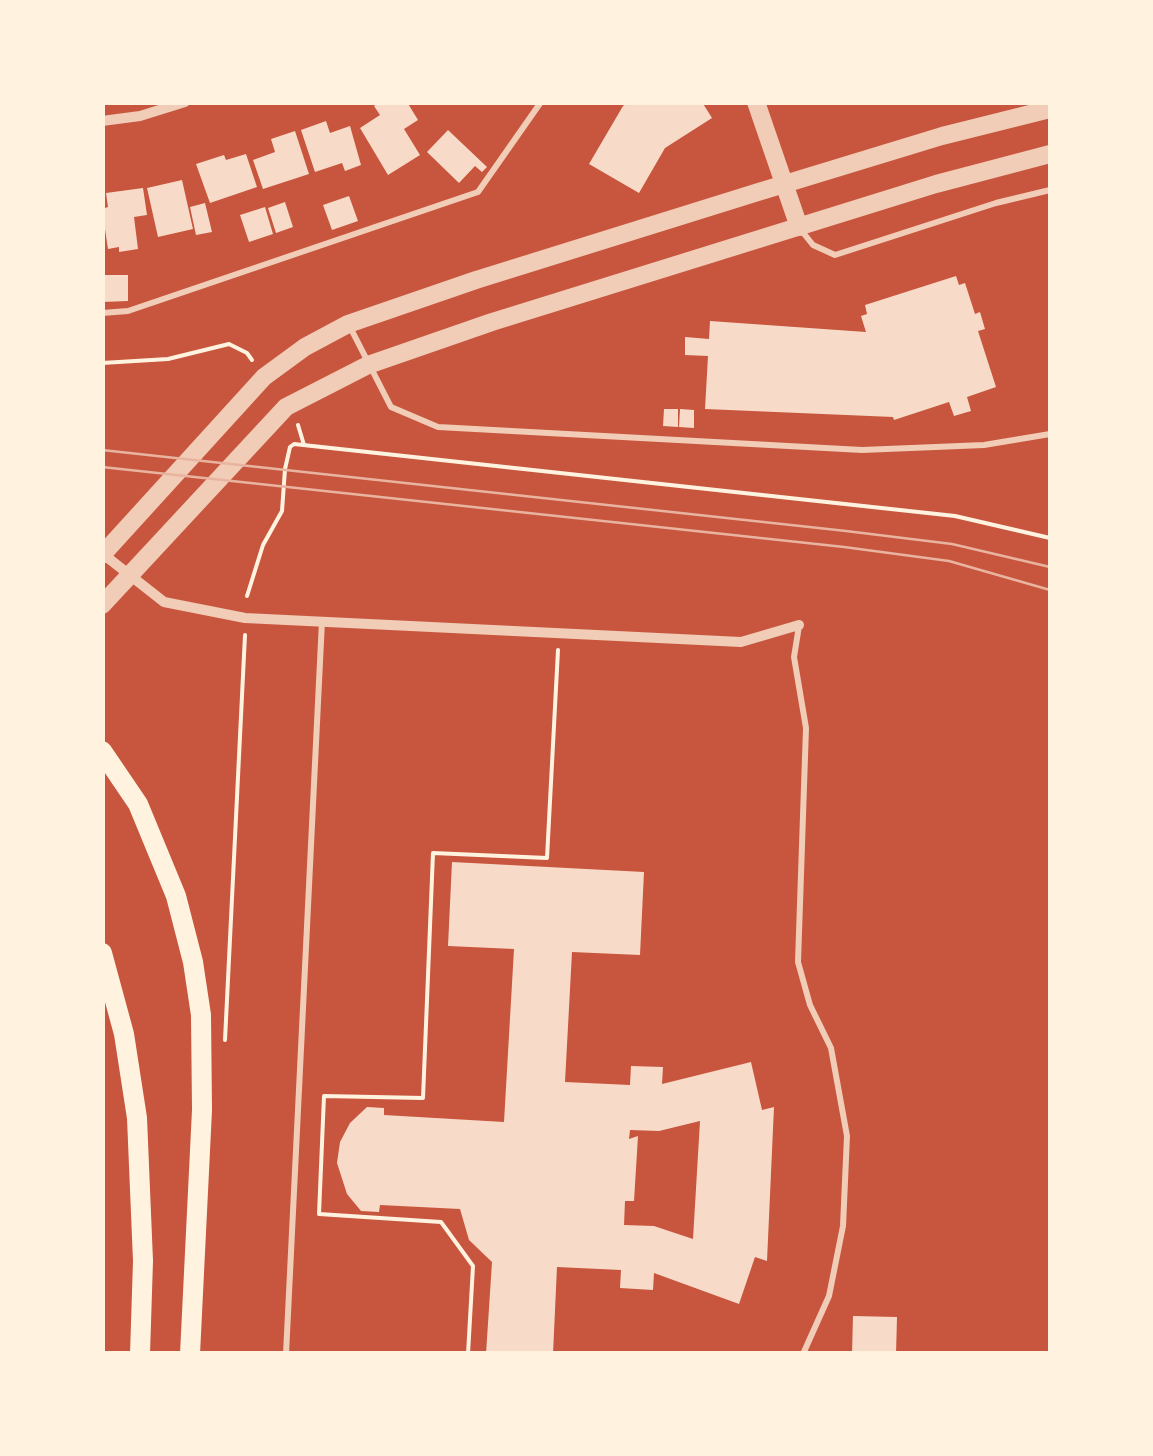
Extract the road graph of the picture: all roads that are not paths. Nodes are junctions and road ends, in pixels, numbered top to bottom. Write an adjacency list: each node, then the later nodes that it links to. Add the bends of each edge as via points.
1 (185, 102): 5 (street)
2 (541, 102): 10 (lane, via 478,192 128,310)
3 (756, 102): 7 (street)
4 (1050, 109): 7 (street)
5 (102, 120)
6 (1050, 154): 9 (street)
7 (783, 185): 9 (street); 11 (street)
8 (1050, 190): 9 (lane, via 835,255 813,245)
9 (799, 227): 12 (street)
10 (102, 312)
11 (348, 324): 12 (lane); 14 (street, via 264,377)
12 (368, 365): 13 (lane, via 391,406 438,426 862,450 984,445); 15 (street, via 286,407)
13 (1050, 434)
14 (103, 554): 15 (street)
15 (128, 577): 16 (street); 17 (street, via 164,602 188,609)
16 (102, 605)
17 (322, 620): 18 (street, via 740,642); 23 (lane)
18 (799, 624): 24 (lane, via 794,657 806,728 798,962 831,1048 847,1136 830,1296)
19 (102, 751): 22 (main road, via 138,804 176,896 198,998 202,1110)
20 (102, 954): 21 (main road, via 138,1118)
21 (140, 1354)
22 (190, 1354)
23 (286, 1354)
24 (804, 1354)

